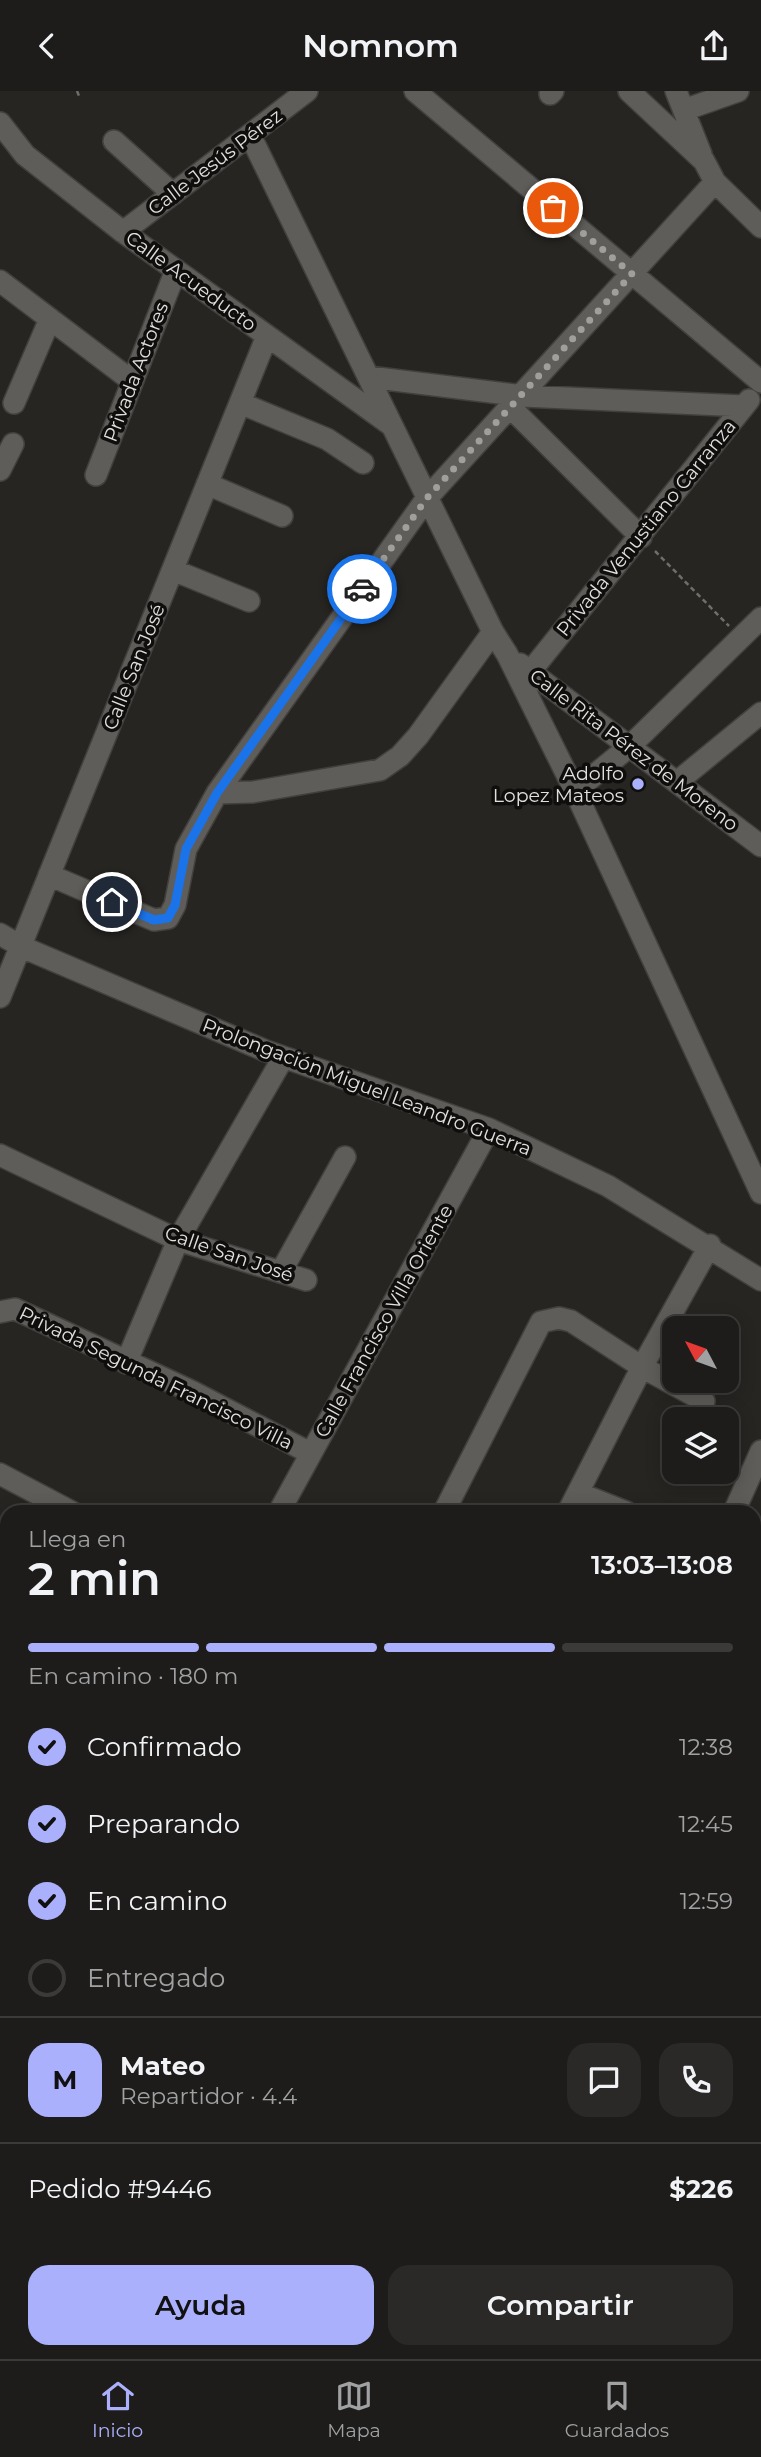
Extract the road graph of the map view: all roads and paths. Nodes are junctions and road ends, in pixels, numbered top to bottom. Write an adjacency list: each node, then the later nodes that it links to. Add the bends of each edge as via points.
1 (77, 91): 6 (path)
2 (307, 91): 9 (street, Calle Jesús Pérez)
3 (415, 91): 17 (street)
4 (629, 91): 11 (street)
5 (738, 91): 7 (street)
6 (79, 96)
7 (680, 100): 11 (street)
8 (0, 124): 15 (street, Calle Acueducto, via 25,155)
9 (250, 135): 13 (street, Calle Jesús Pérez); 21 (street)
10 (114, 141): 13 (street)
11 (704, 161): 12 (street)
12 (715, 182): 14 (street); 17 (street)
13 (173, 194): 15 (street, Calle Jesús Pérez)
14 (757, 218)
15 (123, 232): 16 (street, Calle Acueducto)
16 (176, 270): 20 (street, Calle Acueducto); 22 (street, Privada Actores)
17 (632, 274): 23 (street); 24 (street)
18 (0, 281): 19 (street)
19 (50, 319): 22 (street); 25 (street)
20 (267, 336): 26 (street, Calle San José); 28 (street, Calle Acueducto)
21 (369, 377): 24 (street); 28 (street)
22 (132, 381): 32 (street, Privada Actores)
23 (761, 383): 27 (street, Privada Venustiano Carranza)
24 (517, 402): 27 (street); 34 (street); 36 (street)
25 (14, 403)
26 (240, 403): 30 (street, via 327,439); 33 (street, Calle San José)
27 (744, 406): 36 (street, Privada Venustiano Carranza)
28 (393, 427): 34 (street)
29 (13, 444): 31 (street)
30 (363, 463)
31 (0, 470)
32 (96, 475)
33 (208, 484): 35 (street); 37 (street, Calle San José)
34 (427, 498): 40 (street); 48 (street)
35 (282, 516)
36 (641, 537): 41 (path); 43 (street, Privada Venustiano Carranza)
37 (173, 570): 38 (street); 50 (street, Calle San José)
38 (249, 601)
39 (761, 618): 41 (street)
40 (493, 632): 42 (street); 48 (street, via 418,736 380,770 253,792)
41 (741, 638): 45 (street)
42 (507, 654): 43 (street, Calle Rita Pérez de Moreno); 47 (street)
43 (530, 672): 45 (street, Calle Rita Pérez de Moreno)
44 (761, 712): 46 (street)
45 (630, 746): 46 (street, Calle Rita Pérez de Moreno); 47 (street)
46 (677, 782): 49 (street, Calle Rita Pérez de Moreno)
47 (575, 791): 58 (street)
48 (217, 793): 50 (street, via 186,849 168,918 154,920)
49 (761, 846)
50 (49, 875): 52 (street, Calle San José)
51 (0, 934): 52 (street, Prolongación Miguel Leandro Guerra)
52 (22, 947): 53 (street, Calle San José); 54 (street, Prolongación Miguel Leandro Guerra)
53 (0, 997)
54 (283, 1058): 55 (street, Prolongación Miguel Leandro Guerra); 59 (street)
55 (489, 1129): 60 (street, Prolongación Miguel Leandro Guerra, via 608,1186); 69 (street, Calle Francisco Villa Oriente)
56 (0, 1155): 59 (street, Calle San José)
57 (345, 1157): 61 (street)
58 (761, 1193)
59 (178, 1240): 61 (street, Calle San José); 65 (street)
60 (709, 1245): 63 (street, Prolongación Miguel Leandro Guerra); 66 (street)
61 (282, 1270): 62 (street, Calle San José)
62 (306, 1280)
63 (761, 1280)
64 (0, 1312): 65 (street, Privada Segunda Francisco Villa, via 15,1309)
65 (126, 1363): 69 (street, Privada Segunda Francisco Villa)
66 (642, 1367): 67 (street); 71 (street); 74 (street, via 571,1321 548,1318 541,1322)
67 (705, 1401)
68 (761, 1451): 75 (street)
69 (310, 1453): 73 (street, Calle Francisco Villa Oriente)
70 (0, 1473): 72 (street)
71 (573, 1503)
72 (59, 1505)
73 (283, 1505)
74 (448, 1505)
75 (737, 1505)

